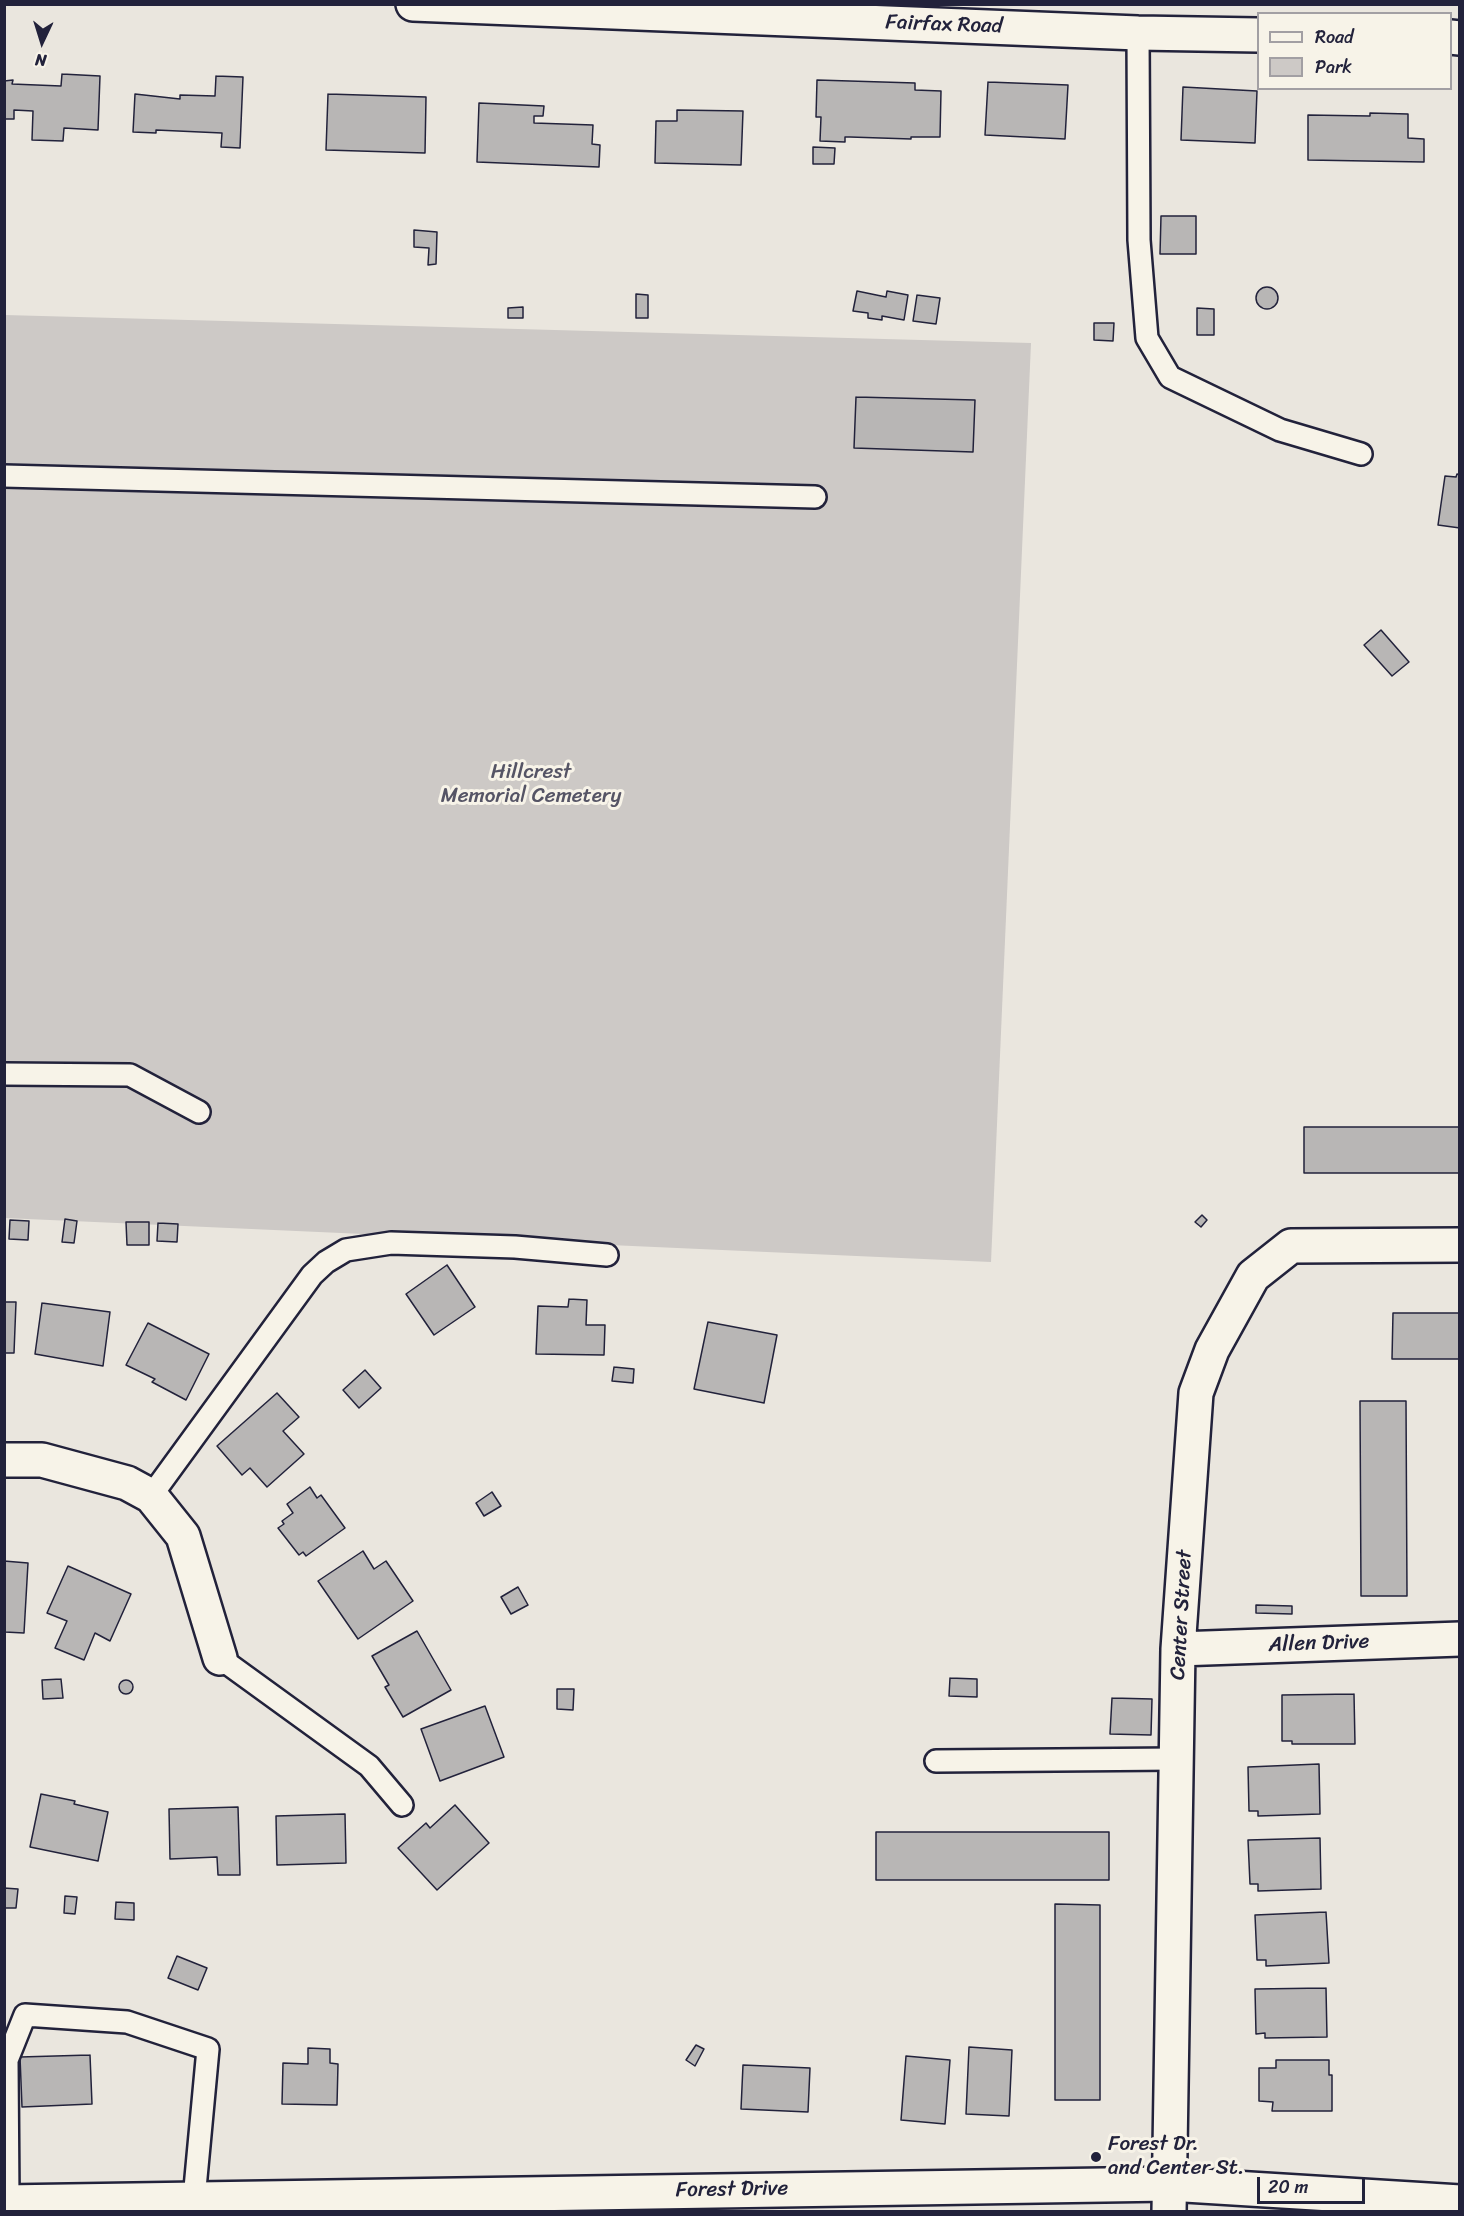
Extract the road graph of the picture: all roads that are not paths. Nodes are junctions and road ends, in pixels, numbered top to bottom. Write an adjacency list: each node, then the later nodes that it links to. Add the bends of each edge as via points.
1 (413, 4): 2 (street, Fairfax Road)
2 (1138, 33): 3 (street, Fairfax Road); 4 (lane, via 1139,240 1147,338 1170,377 1280,430)
3 (1257, 35)
4 (1360, 454)
5 (4, 476): 6 (lane)
6 (815, 497)
7 (4, 1074): 8 (lane, via 130,1076)
8 (199, 1112)
9 (1460, 1245): 14 (street, Center Street, via 1291,1246 1253,1276 1212,1350 1196,1392)
10 (607, 1255): 12 (lane, via 391,1243 346,1250 312,1275)
11 (4, 1460): 12 (street, via 42,1460 127,1483)
12 (151, 1496): 15 (street, via 183,1536)
13 (1460, 1638): 14 (street, Allen Drive)
14 (1178, 1649): 16 (street, Center Street)
15 (220, 1658): 18 (lane, via 369,1766)
16 (1177, 1759): 17 (lane); 19 (street, Center Street)
17 (936, 1761)
18 (402, 1805)
19 (1169, 2198): 20 (street, Forest Drive); 22 (street, Forest Drive)
20 (194, 2199): 21 (street, Forest Drive); 21 (lane, via 208,2049 127,2022 25,2015 7,2060)
21 (6, 2202)
22 (1460, 2202)

